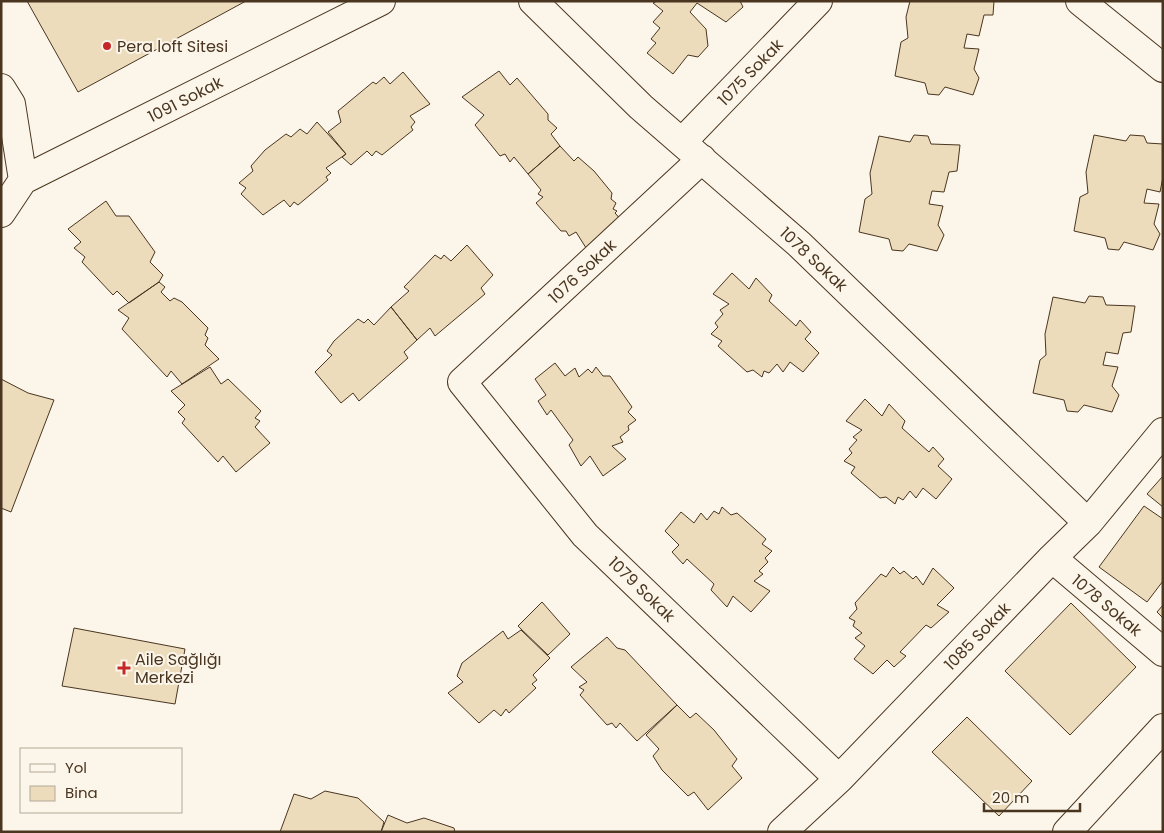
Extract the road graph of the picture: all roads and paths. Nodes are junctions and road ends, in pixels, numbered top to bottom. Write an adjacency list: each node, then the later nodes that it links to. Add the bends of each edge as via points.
1 (381, 1): 8 (street, 1091 Sokak)
2 (533, 1): 7 (street, 1078 Sokak, via 640,107)
3 (818, 1): 7 (street, 1075 Sokak)
4 (1095, 6): 5 (street)
5 (1163, 68)
6 (1, 88): 8 (street, via 12,104)
7 (692, 150): 10 (street, 1076 Sokak); 12 (street, 1078 Sokak, via 799,244)
8 (23, 180): 9 (street, 1091 Sokak)
9 (1, 213)
10 (462, 382): 16 (street, 1079 Sokak, via 585,534)
11 (1163, 432): 12 (street, 1085 Sokak)
12 (1088, 523): 13 (street, 1085 Sokak)
13 (1052, 558): 14 (street, 1078 Sokak); 16 (street, 1085 Sokak)
14 (1163, 652)
15 (1163, 728): 17 (street)
16 (839, 779): 18 (street, 1085 Sokak)
17 (1076, 829)
18 (782, 832)

